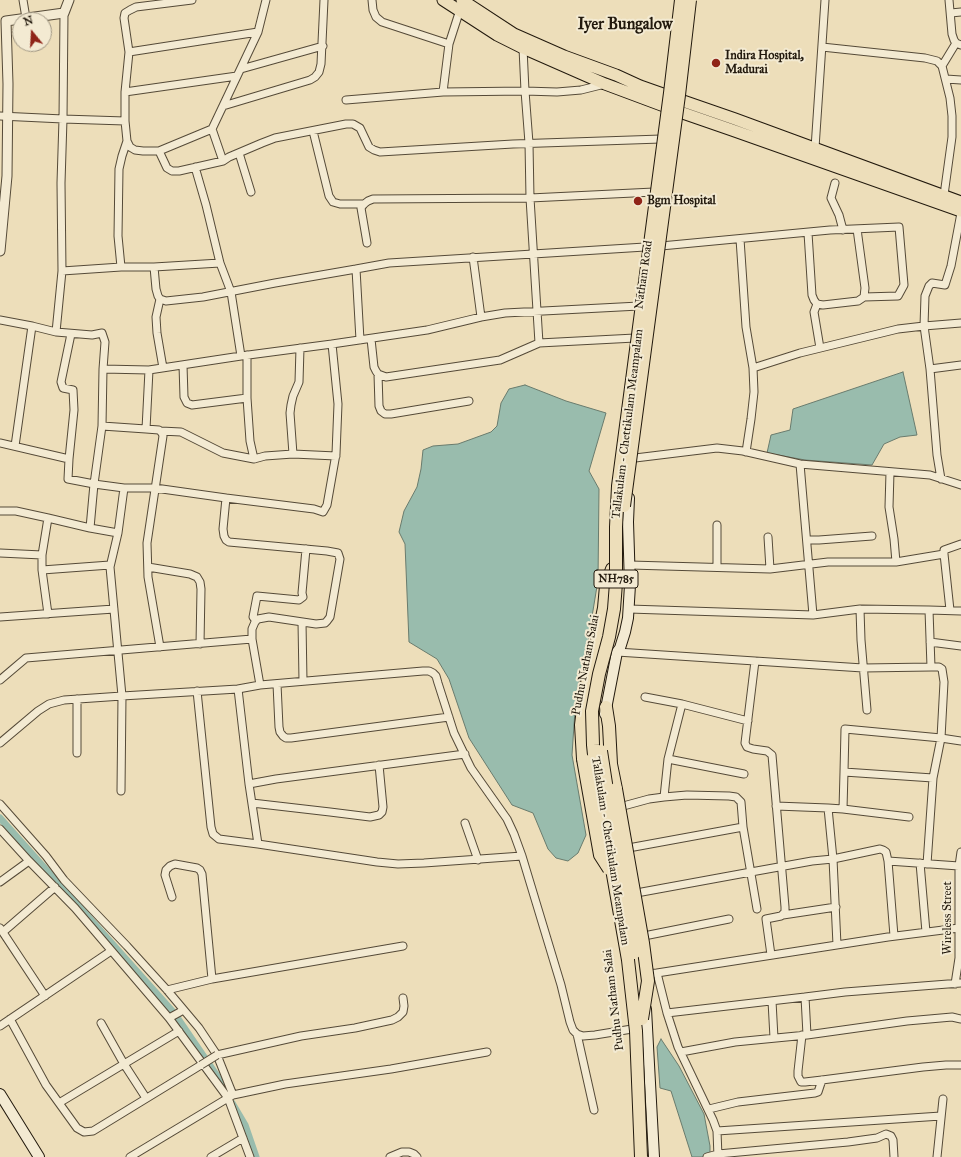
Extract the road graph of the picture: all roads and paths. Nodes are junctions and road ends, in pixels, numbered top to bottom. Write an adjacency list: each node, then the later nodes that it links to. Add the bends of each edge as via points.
1 (23, 0): 14 (street)
2 (69, 0): 16 (street)
3 (192, 0): 26 (street, via 136,7 126,13 124,18)
4 (266, 0): 20 (street)
5 (324, 0): 23 (street)
6 (372, 0): 21 (street, via 376,17 382,22)
7 (443, 0): 13 (main road)
8 (462, 0): 38 (main road, via 514,34 616,75)
9 (680, 0): 38 (main road, Natham Road); 222 (highway, Tallakulam - Chettikulam Meampalam / NH785, bridge, via 618,486 614,609 592,711 597,784)
10 (692, 0): 37 (main road, Natham Road); 253 (highway, Tallakulam - Chettikulam Meampalam / NH785, bridge, via 623,509 618,625 600,707 602,755 631,929)
11 (825, 0): 24 (street)
12 (949, 0): 17 (street)
13 (462, 11): 21 (street); 25 (main road, via 497,35)
14 (25, 12)
15 (961, 12): 17 (street)
16 (64, 13): 18 (street); 42 (street)
17 (951, 13): 22 (street, via 952,34)
18 (52, 15)
19 (3, 22): 41 (street)
20 (258, 32): 26 (street); 28 (street)
21 (449, 44): 35 (street)
22 (959, 44): 27 (street)
23 (322, 46): 28 (street); 39 (street, via 320,72 315,77)
24 (822, 47): 27 (street, via 925,58 937,61); 49 (street)
25 (523, 48): 32 (main road); 33 (street)
26 (129, 52): 34 (street)
27 (942, 66): 30 (street)
28 (240, 69): 29 (street)
29 (237, 76): 34 (street); 39 (street)
30 (946, 79): 31 (street); 57 (street, via 952,116 952,137)
31 (961, 80)
32 (605, 84): 33 (street, via 582,90 557,92); 38 (main road)
33 (525, 90): 35 (street); 48 (street)
34 (125, 92): 43 (street)
35 (444, 92): 36 (street)
36 (346, 100)
37 (681, 100): 38 (main road); 40 (main road, Natham Road); 49 (main road)
38 (667, 101): 40 (main road); 46 (main road, Natham Road)
39 (223, 106): 44 (street)
40 (680, 112): 61 (main road); 69 (main road, Natham Road)
41 (4, 116): 42 (street); 67 (street, via 7,176)
42 (63, 119): 43 (street); 76 (street)
43 (125, 121): 47 (street)
44 (212, 129): 50 (street); 52 (street)
45 (313, 131): 48 (street, via 353,124 360,128 369,147 380,152); 51 (street, via 275,138); 60 (street, via 329,196 333,202)
46 (661, 139): 48 (street); 56 (main road, Natham Road)
47 (127, 141): 50 (street, via 135,150); 73 (street, via 119,169 118,236)
48 (529, 143): 58 (street)
49 (815, 148): 57 (main road)
50 (159, 151): 53 (street, via 167,168 172,171)
51 (240, 153): 52 (street); 55 (street)
52 (223, 161): 53 (street)
53 (195, 167): 72 (street)
54 (835, 183): 63 (street, via 832,198)
55 (251, 192)
56 (654, 192): 58 (street); 68 (main road, Natham Road)
57 (944, 195): 59 (main road)
58 (530, 198): 60 (street, via 373,199); 70 (street)
59 (961, 202)
60 (364, 204): 66 (street, via 362,214)
61 (961, 212): 87 (street, via 945,285 932,283 929,286)
62 (857, 229): 63 (street); 78 (street); 78 (street, via 899,227 904,285 898,296)
63 (844, 230): 64 (street)
64 (808, 233): 65 (street); 80 (street, via 812,295)
65 (740, 239): 69 (street); 101 (street, via 746,327)
66 (368, 243)
67 (0, 245)
68 (647, 246): 69 (street); 70 (street); 81 (main road, Natham Road)
69 (661, 246): 118 (main road, Natham Road)
70 (533, 254): 71 (street); 82 (street)
71 (473, 257): 75 (street, via 389,263); 83 (street)
72 (220, 263): 74 (street); 77 (street)
73 (121, 267): 74 (street); 76 (street)
74 (154, 267): 79 (street, via 156,289)
75 (356, 269): 77 (street); 92 (street)
76 (62, 271): 88 (street)
77 (231, 292): 79 (street, via 173,301); 97 (street)
78 (864, 297): 80 (street, via 858,300)
79 (160, 299): 100 (street, via 156,317)
80 (817, 304): 96 (street, via 814,312)
81 (639, 306): 82 (street); 90 (main road, Natham Road)
82 (537, 311): 83 (street); 93 (street)
83 (481, 317): 91 (street, via 428,330)
84 (0, 320): 86 (street)
85 (961, 323): 87 (street)
86 (32, 326): 88 (street); 112 (street)
87 (924, 326): 96 (street, via 898,329); 103 (street)
88 (56, 332): 89 (street)
89 (71, 334): 102 (street, via 102,334 105,342); 116 (street, via 61,382 63,388 73,390 74,410)
90 (635, 338): 93 (street); 119 (main road, Natham Road)
91 (371, 339): 92 (street); 105 (street, via 374,367)
92 (360, 340): 94 (street)
93 (539, 343): 105 (street, via 500,360 386,377)
94 (332, 344): 95 (street); 115 (street, via 338,404)
95 (300, 348): 97 (street); 114 (street, via 299,382 290,413)
96 (820, 348): 101 (street)
97 (244, 355): 98 (street); 106 (street)
98 (183, 365): 100 (street); 106 (street, via 184,397 187,403)
99 (961, 366): 103 (street)
100 (163, 368): 104 (street)
101 (753, 368): 113 (street, via 753,399)
102 (103, 369): 104 (street); 108 (street)
103 (930, 369): 122 (street)
104 (149, 370): 109 (street)
105 (378, 374): 107 (street, via 379,406 385,414)
106 (247, 398): 117 (street)
107 (469, 401)
108 (102, 426): 109 (street); 123 (street)
109 (146, 429): 110 (street)
110 (161, 431): 117 (street, via 181,432 223,453); 127 (street, via 163,436)
111 (0, 443): 112 (street)
112 (15, 446): 116 (street)
113 (746, 452): 118 (street, via 717,448); 120 (street)
114 (293, 454): 115 (street); 117 (street)
115 (336, 456): 128 (street, via 327,505 323,512)
116 (69, 459): 123 (street, via 68,479)
117 (254, 459)
118 (633, 459): 119 (street); 145 (main road, Natham Road, via 628,502)
119 (619, 460): 125 (main road, Natham Road)
120 (800, 464): 121 (street); 136 (street)
121 (890, 472): 122 (street, via 930,475); 142 (street, via 889,507)
122 (941, 479): 124 (street)
123 (94, 484): 126 (street); 132 (street)
124 (961, 485)
125 (616, 486): 150 (main road, Pudhu Natham Salai)
126 (124, 488): 127 (street); 133 (street)
127 (155, 488): 128 (street); 146 (street, via 147,543)
128 (226, 498): 138 (street, via 224,536 229,542)
129 (0, 511): 130 (street, via 16,511)
130 (48, 518): 132 (street); 141 (street)
131 (717, 525): 147 (street)
132 (90, 528): 133 (street)
133 (118, 533): 144 (street)
134 (872, 536): 136 (street)
135 (768, 537): 148 (street)
136 (807, 540): 143 (street)
137 (961, 544): 140 (street, via 944,550)
138 (306, 550): 160 (street, via 303,597 299,600 257,596 253,617); 161 (street, via 338,553 340,559 330,617 327,621 316,624)
139 (0, 553): 141 (street)
140 (944, 554): 142 (street); 155 (street)
141 (42, 555): 149 (street)
142 (896, 562): 143 (street)
143 (808, 564): 148 (street); 158 (street)
144 (110, 565): 149 (street); 151 (street)
145 (630, 565): 147 (street); 152 (main road, Natham Road)
146 (148, 567): 164 (street, via 197,577 201,588); 166 (street)
147 (717, 567): 148 (street)
148 (770, 569)
149 (42, 570): 157 (street)
150 (612, 570): 222 (highway, bridge, via 606,586 581,725 583,759 600,855); 258 (main road, Pudhu Natham Salai, via 610,607 589,705 587,731 591,783 614,903)
151 (114, 609): 157 (street); 168 (street)
152 (629, 609): 158 (street); 167 (main road, Natham Road, via 626,632)
153 (860, 609): 154 (street); 158 (street); 171 (street)
154 (929, 610): 155 (street); 163 (street)
155 (950, 610): 156 (street)
156 (961, 611)
157 (48, 614): 159 (street)
158 (813, 614)
159 (0, 617)
160 (256, 621): 161 (street, via 269,617); 162 (street, via 252,629)
161 (302, 622): 173 (street)
162 (252, 639): 164 (street); 175 (street)
163 (930, 642): 165 (street); 170 (street)
164 (200, 644): 166 (street)
165 (961, 646)
166 (160, 647): 168 (street)
167 (618, 650): 169 (street); 182 (main road)
168 (118, 651): 172 (street, via 26,658); 178 (street)
169 (755, 661): 171 (street); 185 (street)
170 (931, 667): 171 (street); 186 (street, via 939,667 944,675)
171 (863, 668): 183 (street)
172 (0, 680)
173 (303, 681): 174 (street); 184 (street, via 429,671 436,676)
174 (277, 684): 175 (street); 184 (street, via 278,727 286,738)
175 (260, 685): 176 (street)
176 (238, 689): 177 (street); 196 (street)
177 (197, 691): 178 (street); 209 (street, via 213,834 219,839)
178 (122, 696): 180 (street); 197 (street)
179 (646, 697): 181 (street)
180 (77, 699): 188 (street, via 49,704); 189 (street)
181 (682, 704): 185 (street); 191 (street)
182 (606, 707): 202 (main road, via 608,765); 253 (highway, bridge, via 610,726 611,764 648,981)
183 (867, 710)
184 (449, 717): 190 (street)
185 (748, 721): 201 (street, via 745,738 747,747 772,754)
186 (941, 738): 187 (street); 193 (street, via 845,729); 195 (street)
187 (961, 741)
188 (0, 743)
189 (78, 753)
190 (464, 754): 192 (street); 212 (street, via 507,819)
191 (668, 759): 194 (street); 198 (street)
192 (379, 765): 196 (street); 199 (street, via 383,807 382,812 375,816 364,817)
193 (844, 772): 195 (street); 204 (street)
194 (744, 774)
195 (934, 778): 218 (street)
196 (249, 784): 199 (street)
197 (121, 791)
198 (664, 797): 202 (street); 207 (street, via 687,795 736,798 741,802)
199 (252, 803): 209 (street)
200 (0, 804): 245 (street, via 64,880)
201 (776, 806): 203 (street); 220 (street)
202 (616, 808): 210 (main road)
203 (828, 808): 204 (street); 213 (street)
204 (842, 809): 205 (street)
205 (909, 817)
206 (465, 823): 214 (street)
207 (743, 827): 210 (street); 221 (street)
208 (1, 833): 215 (street)
209 (258, 844): 214 (street, via 398,864)
210 (623, 849): 226 (main road)
211 (961, 852): 219 (street, Wireless Street)
212 (522, 856): 214 (street); 260 (street, via 570,1022)
213 (833, 859): 216 (street, via 880,849 886,852); 220 (street); 228 (street)
214 (478, 860)
215 (28, 861): 223 (street); 225 (street)
216 (888, 861): 217 (street); 236 (street)
217 (920, 864): 218 (street); 234 (street)
218 (927, 864): 219 (street)
219 (959, 866): 224 (street, Wireless Street)
220 (780, 867): 221 (street); 230 (street, via 785,907)
221 (751, 872): 226 (street); 229 (street)
222 (613, 876): 287 (highway, Tallakulam - Chettikulam Meampalam / NH785, bridge, via 628,960 636,1031)
223 (0, 882)
224 (960, 882): 232 (street, Wireless Street)
225 (55, 887): 233 (street); 239 (street)
226 (631, 894): 235 (main road)
227 (172, 897): 243 (street, via 166,875 166,870 170,866 174,864 200,870)
228 (836, 907): 230 (street); 237 (street)
229 (757, 909)
230 (783, 915): 240 (street, via 766,919)
231 (730, 919): 235 (street)
232 (959, 928): 234 (street); 244 (street, Wireless Street)
233 (1, 930): 246 (street)
234 (926, 932): 236 (street)
235 (639, 936): 242 (main road)
236 (894, 936): 237 (street)
237 (837, 945): 240 (street)
238 (403, 946): 243 (street)
239 (111, 951): 246 (street); 252 (street)
240 (772, 955): 241 (street)
241 (657, 973): 242 (street); 251 (street)
242 (643, 974): 289 (main road)
243 (212, 979): 245 (street)
244 (958, 984): 247 (street)
245 (167, 990): 265 (street, via 199,1028)
246 (45, 996): 254 (street)
247 (805, 997): 249 (street); 261 (street)
248 (403, 998): 265 (street, via 403,1012 392,1020 301,1036)
249 (772, 1001): 251 (street); 262 (street)
250 (180, 1012): 252 (street)
251 (667, 1013): 264 (street, via 673,1036)
252 (171, 1017): 259 (street)
253 (642, 1018): 288 (highway, Tallakulam - Chettikulam Meampalam / NH785)
254 (10, 1019): 257 (street); 273 (street, via 46,1085)
255 (961, 1019): 261 (street, via 952,1017 907,1021)
256 (101, 1023): 266 (street)
257 (0, 1026)
258 (632, 1029): 260 (street, via 595,1035); 286 (main road, Pudhu Natham Salai)
259 (179, 1031): 266 (street); 270 (street, via 217,1083)
260 (577, 1034): 275 (street)
261 (804, 1035): 262 (street); 268 (street, via 798,1076 801,1082)
262 (774, 1038): 264 (street)
263 (487, 1052): 270 (street, via 285,1084)
264 (681, 1052): 274 (street)
265 (217, 1055): 270 (street); 271 (street, bridge)
266 (124, 1064): 271 (street); 273 (street)
267 (961, 1065): 268 (street, via 923,1066)
268 (822, 1080): 274 (street, via 818,1092 815,1093 738,1102)
269 (0, 1095): 280 (main road)
270 (230, 1096): 278 (street); 281 (street)
271 (146, 1098): 273 (street, via 93,1131 84,1132 77,1128)
272 (943, 1099): 276 (street)
273 (59, 1103)
274 (709, 1109): 277 (street)
275 (594, 1110)
276 (941, 1116): 277 (street); 292 (street)
277 (717, 1131): 279 (street)
278 (243, 1138): 282 (street); 283 (street)
279 (718, 1156): 290 (street); 291 (street, via 848,1142 877,1138 886,1134 893,1140)
280 (39, 1157)
281 (130, 1157)
282 (211, 1157)
283 (250, 1157)
284 (390, 1157): 285 (street, via 402,1152 409,1152)
285 (417, 1157)
286 (638, 1157)
287 (641, 1157)
288 (649, 1157)
289 (654, 1157)
290 (708, 1157)
291 (894, 1157)
292 (937, 1157)

